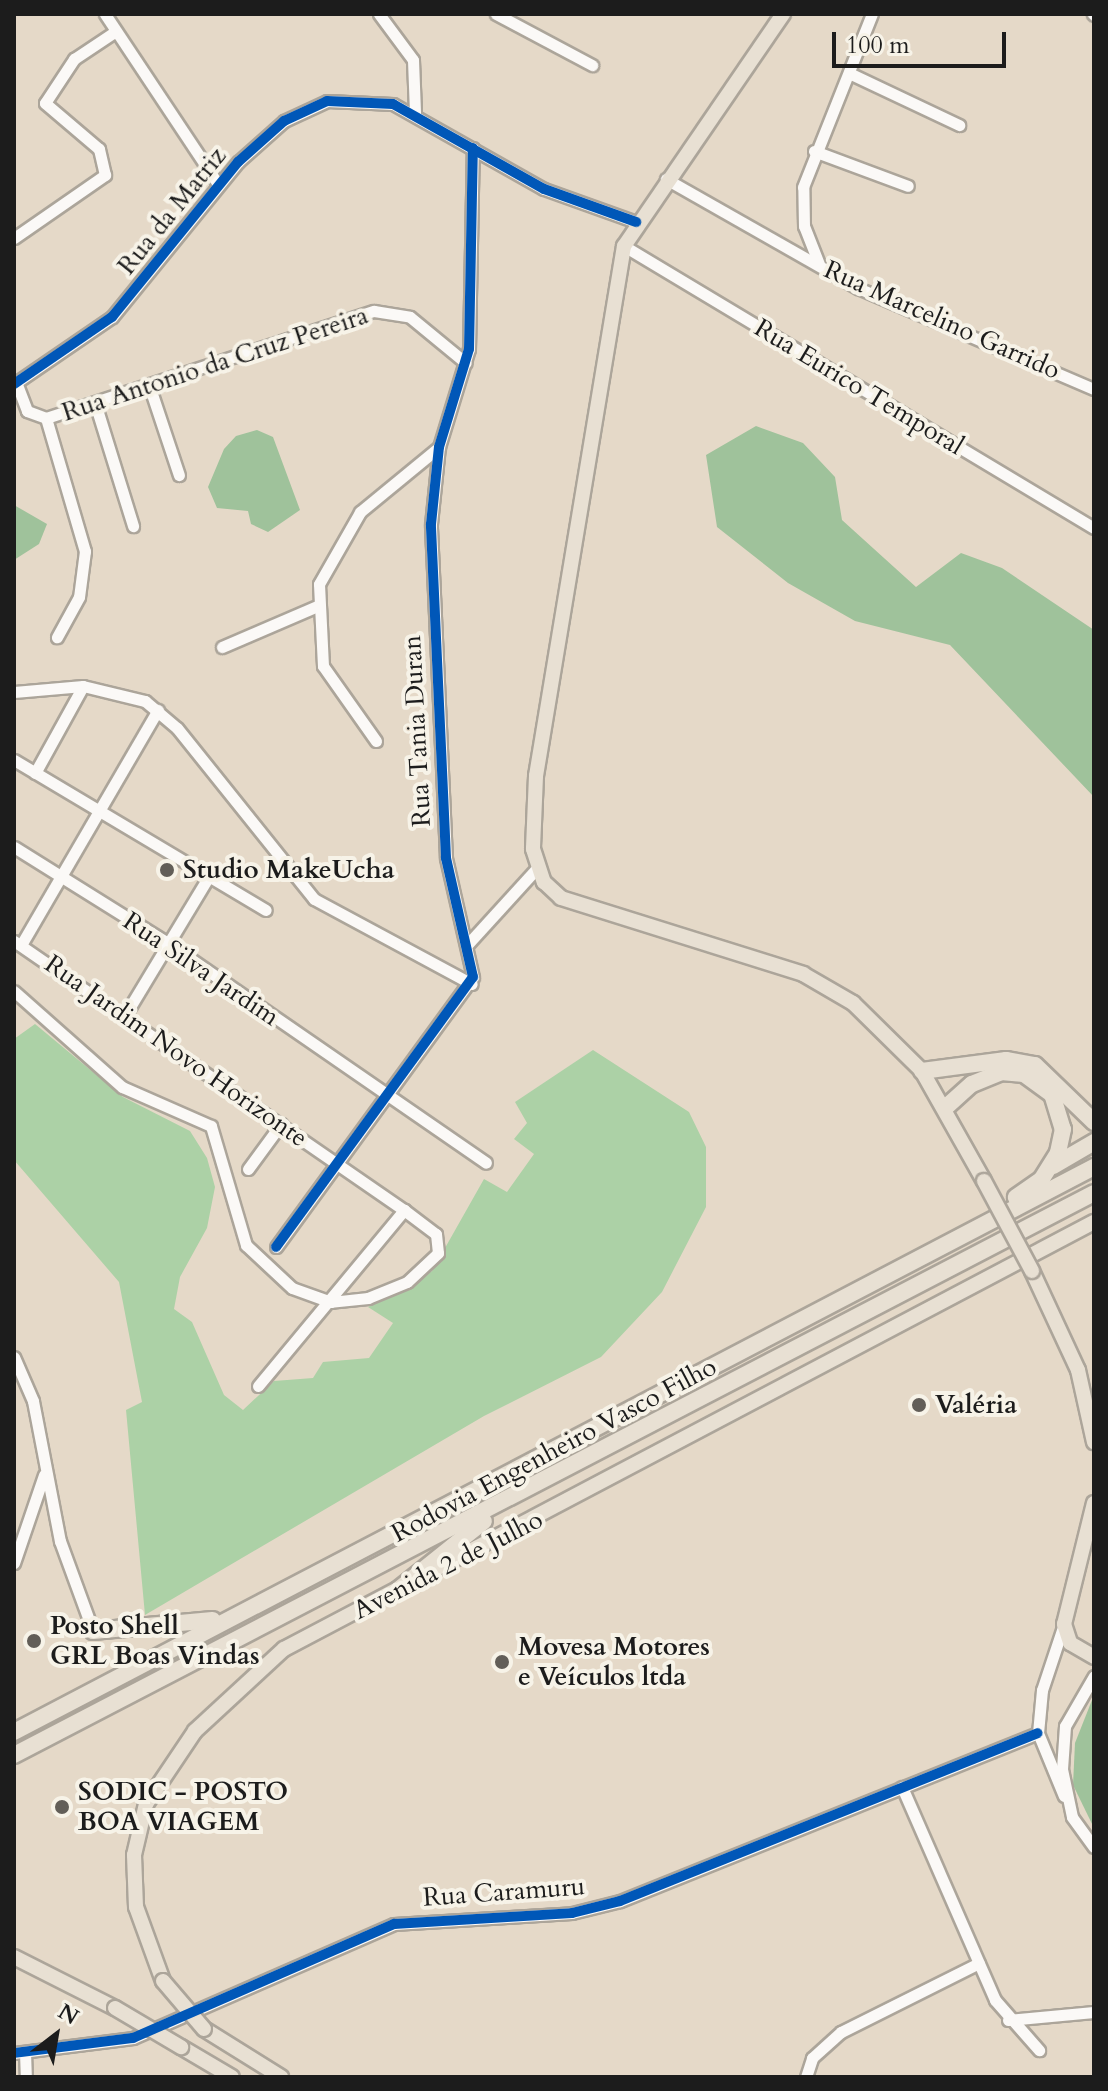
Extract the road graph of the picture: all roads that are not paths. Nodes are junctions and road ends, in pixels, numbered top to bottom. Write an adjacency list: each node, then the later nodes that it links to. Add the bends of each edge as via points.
1 (105, 14): 6 (street)
2 (379, 14): 9 (street, via 413,60)
3 (496, 14): 7 (street)
4 (783, 14): 13 (main road)
5 (872, 14): 8 (street)
6 (116, 31): 14 (street); 17 (street, via 74,59 45,103 99,149 105,175)
7 (592, 65)
8 (849, 73): 10 (street); 12 (street)
9 (415, 113): 11 (street, Rua da Matriz); 14 (street, Rua da Matriz, via 370,98 327,101 284,121)
10 (959, 125)
11 (473, 148): 16 (street, Rua da Matriz, via 570,201); 20 (street, Rua Tania Duran)
12 (814, 151): 15 (street); 19 (street, via 801,207)
13 (666, 179): 16 (main road); 19 (street, Rua Marcelino Garrido)
14 (218, 184): 21 (street, Rua da Matriz, via 112,317)
15 (908, 186)
16 (636, 222): 18 (main road)
17 (14, 238)
18 (624, 246): 29 (street, Rua Eurico Temporal); 41 (main road, via 536,776)
19 (819, 265): 23 (street, Rua Marcelino Garrido)
20 (466, 363): 22 (street, Rua Antonio da Cruz Pereira, via 410,317 374,311); 26 (street, Rua Tania Duran)
21 (15, 383): 25 (street, Rua Antonio da Cruz Pereira, via 27,411)
22 (149, 385): 24 (street, Rua Antonio da Cruz Pereira); 27 (street)
23 (1094, 389)
24 (95, 403): 25 (street, Rua Antonio da Cruz Pereira); 28 (street)
25 (46, 418): 31 (street, via 85,551 79,597)
26 (439, 447): 30 (street, via 360,512 322,571); 47 (street, Rua Tania Duran, via 431,553 440,792 451,889)
27 (179, 475)
28 (133, 526)
29 (1094, 528)
30 (317, 606): 32 (street); 36 (street, via 323,666)
31 (57, 637)
32 (222, 647)
33 (83, 686): 34 (street); 35 (street); 38 (street)
34 (14, 692)
35 (158, 710): 39 (street); 48 (street, via 314,899)
36 (376, 741)
37 (14, 760): 38 (street)
38 (35, 773): 39 (street)
39 (99, 811): 42 (street); 43 (street)
40 (14, 847): 43 (street, Rua Silva Jardim)
41 (537, 868): 47 (street); 51 (main road, via 551,892 572,903 828,986 877,1022)
42 (209, 876): 44 (street); 46 (street)
43 (61, 878): 45 (street); 46 (street, Rua Silva Jardim)
44 (266, 910)
45 (18, 943): 50 (street, Rua Jardim Novo Horizonte)
46 (169, 944): 50 (street); 52 (street, Rua Silva Jardim)
47 (467, 945): 48 (street, Rua Tania Duran)
48 (472, 984): 52 (street)
49 (14, 991): 69 (street, via 122,1087 211,1126 231,1208 260,1264 292,1288)
50 (127, 1012): 55 (street, Rua Jardim Novo Horizonte)
51 (922, 1071): 53 (main road); 54 (highway, via 1006,1060 1035,1065)
52 (385, 1095): 57 (street); 58 (street, Rua Silva Jardim)
53 (945, 1108): 59 (highway, via 990,1075 1035,1079 1061,1115); 72 (main road, bridge, via 1078,1370)
54 (1094, 1122)
55 (281, 1124): 57 (street, Rua Jardim Novo Horizonte); 61 (street)
56 (1094, 1142): 59 (highway)
57 (338, 1162): 63 (street, Rua Jardim Novo Horizonte); 68 (street)
58 (486, 1163)
59 (1053, 1166): 67 (highway, via 1028,1191 959,1227)
60 (1094, 1167): 67 (highway, Rodovia Engenheiro Vasco Filho)
61 (248, 1169)
62 (1094, 1193): 74 (highway, Rodovia Engenheiro Vasco Filho)
63 (404, 1210): 69 (street); 69 (street, Rua Jardim Novo Horizonte, via 436,1234 438,1253 387,1292)
64 (1094, 1222): 66 (main road, Avenida 2 de Julho)
65 (1094, 1232): 66 (main road)
66 (1074, 1233): 77 (main road, Avenida 2 de Julho)
67 (946, 1245): 78 (highway, Rodovia Engenheiro Vasco Filho)
68 (276, 1247)
69 (331, 1302): 71 (street, via 307,1320)
70 (14, 1357): 73 (street, via 39,1421)
71 (258, 1386)
72 (1094, 1442)
73 (44, 1474): 76 (street); 80 (street)
74 (524, 1490): 77 (highway); 85 (highway, Rodovia Engenheiro Vasco Filho)
75 (1094, 1503): 79 (main road)
76 (14, 1563)
77 (398, 1590): 97 (main road, Avenida 2 de Julho, bridge, via 284,1649 195,1731 157,1783 139,1826 134,1881 142,1933 163,1981 204,2029)
78 (255, 1605): 80 (highway, via 168,1630); 83 (highway, Rodovia Engenheiro Vasco Filho)
79 (1064, 1624): 81 (main road, via 1070,1643); 84 (street, via 1042,1690)
80 (93, 1631)
81 (1094, 1657)
82 (1094, 1676): 87 (street, via 1065,1726)
83 (14, 1732)
84 (1038, 1733): 86 (street, Rua Caramuru); 87 (street)
85 (14, 1755)
86 (902, 1787): 90 (street); 94 (street, Rua Caramuru, via 608,1905 394,1924 133,2038)
87 (1066, 1800): 88 (street)
88 (1094, 1847)
89 (14, 1957): 96 (main road, bridge, via 115,2008)
90 (979, 1963): 92 (street); 98 (street, via 841,2032 812,2058)
91 (1094, 2012): 92 (street)
92 (1008, 2020): 93 (street)
93 (1039, 2050)
94 (19, 2052): 95 (street)
95 (26, 2077)
96 (232, 2077)
97 (281, 2077)
98 (806, 2077)

